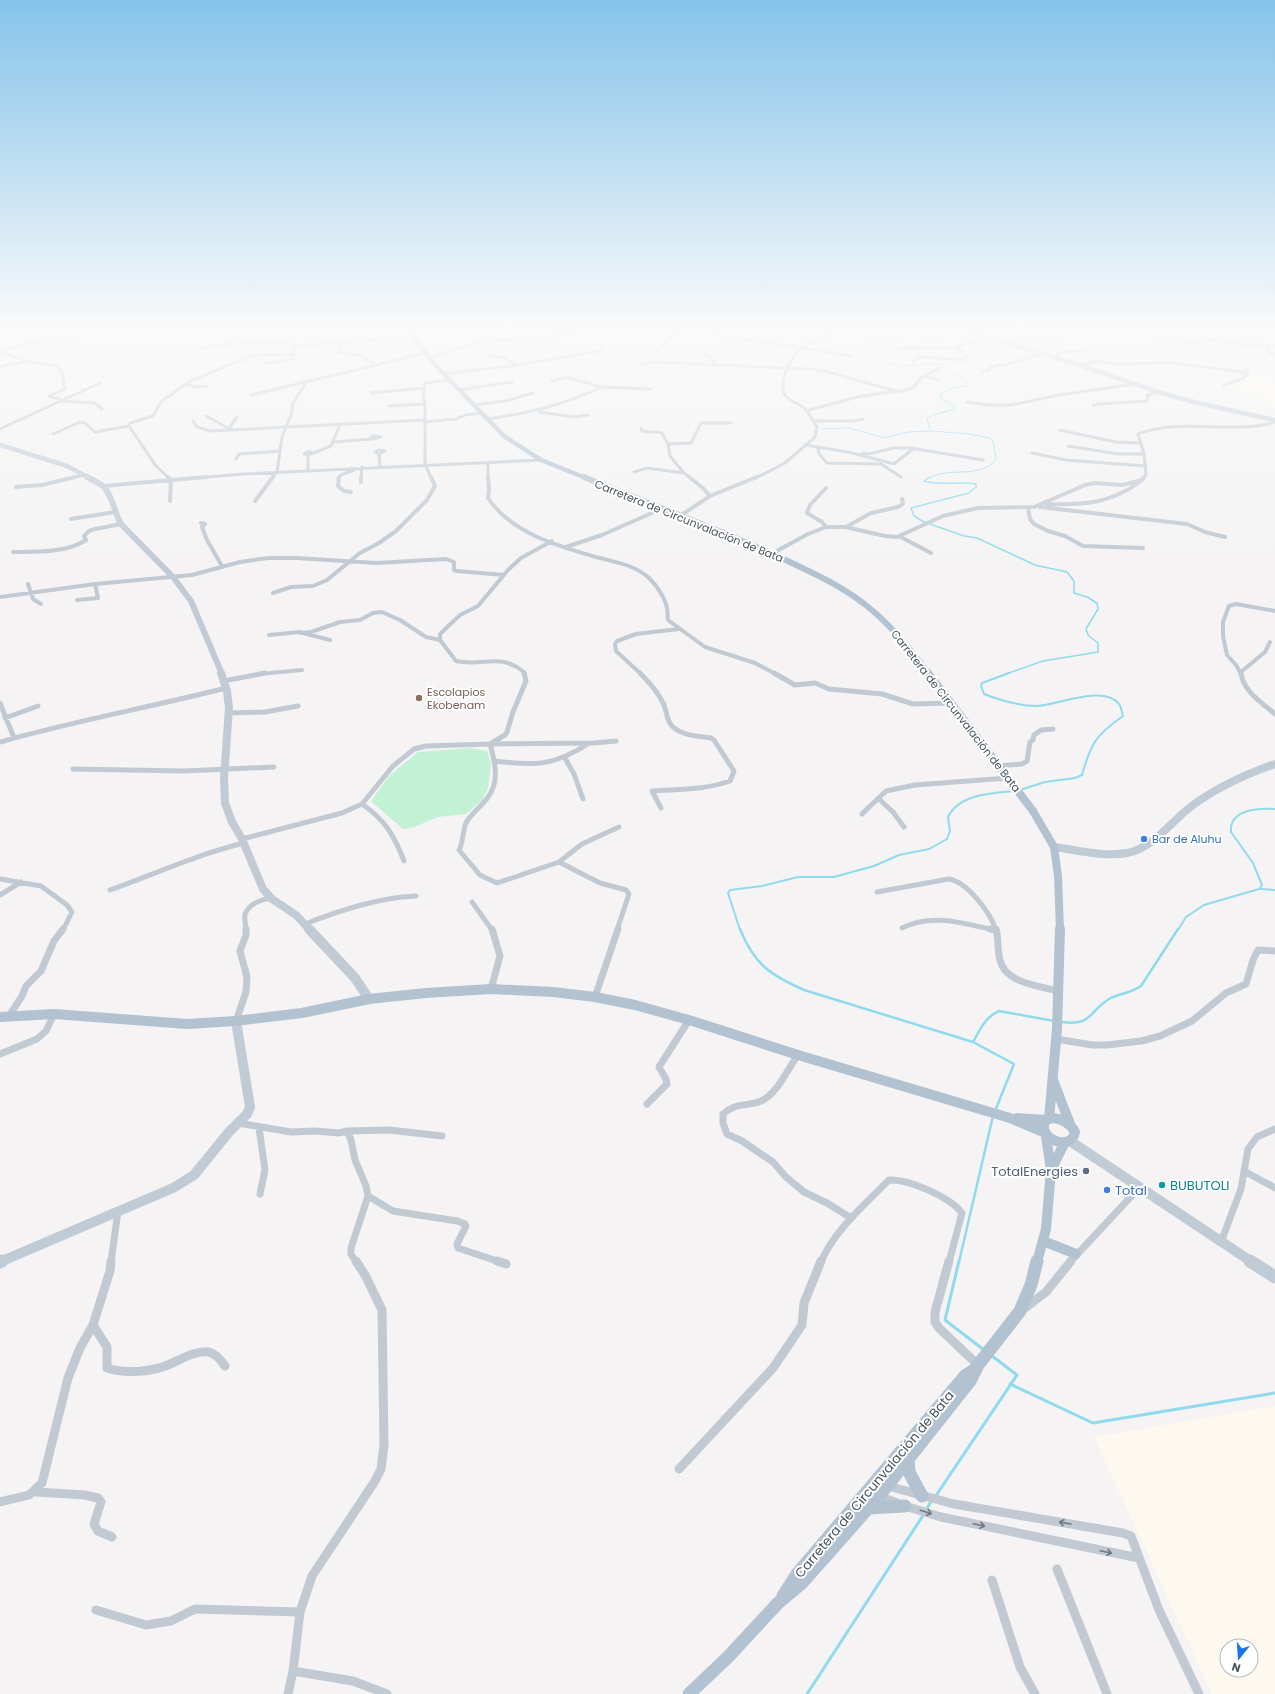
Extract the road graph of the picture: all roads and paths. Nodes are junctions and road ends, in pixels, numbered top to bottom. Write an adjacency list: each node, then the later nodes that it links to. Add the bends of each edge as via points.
1 (48, 406): 29 (street)
2 (99, 406): 11 (street)
3 (159, 406): 25 (street, via 153,416 130,423)
4 (293, 406): 26 (street, via 292,415)
5 (425, 406): 21 (street)
6 (475, 406): 14 (main road, Carretera de Circunvalación de Bata)
7 (555, 406): 13 (street)
8 (800, 406): 12 (street)
9 (824, 406): 12 (street)
10 (1211, 406): 23 (street)
11 (102, 409)
12 (806, 411): 22 (street)
13 (539, 412): 15 (street, via 574,417); 19 (street)
14 (482, 413): 19 (main road, Carretera de Circunvalación de Bata); 21 (street, via 449,420)
15 (588, 415)
16 (206, 416): 30 (street)
17 (236, 417): 30 (street)
18 (863, 419): 22 (street)
19 (488, 420): 46 (main road, Carretera de Circunvalación de Bata, via 512,442)
20 (193, 421): 30 (street, via 202,430)
21 (424, 421): 26 (street); 49 (street)
22 (813, 421): 37 (street, via 817,433)
23 (1275, 421): 35 (street, via 1254,427 1149,430 1138,432)
24 (730, 423): 34 (street, via 701,423 691,443)
25 (129, 426): 32 (street, via 95,432 80,422); 59 (street, via 156,466)
26 (286, 427): 30 (street); 41 (street)
27 (339, 427): 33 (street)
28 (641, 428): 34 (street, via 644,432 662,433)
29 (0, 429)
30 (231, 430)
31 (1060, 430): 35 (street, via 1103,440)
32 (53, 434)
33 (334, 442): 50 (street, via 381,437); 53 (street, via 328,448 308,455)
34 (668, 444): 56 (street, via 670,456)
35 (1140, 444): 43 (street)
36 (0, 445): 57 (street, via 48,459)
37 (806, 445): 39 (street); 66 (street, via 785,463)
38 (1068, 446): 43 (street, via 1124,454)
39 (817, 447): 44 (street); 58 (street, via 827,463 881,464 893,475)
40 (914, 448): 44 (street, via 893,448 869,454 862,453); 44 (street, via 896,464); 47 (street)
41 (280, 451): 45 (street, via 240,454); 54 (street)
42 (1032, 453): 51 (street, via 1066,460)
43 (1144, 454): 51 (street)
44 (862, 456)
45 (236, 459)
46 (541, 460): 48 (street); 73 (main road, Carretera de Circunvalación de Bata)
47 (983, 460)
48 (488, 462): 49 (street); 83 (street, via 488,498 493,506 507,521)
49 (424, 464): 50 (street); 89 (street, via 435,486 427,500 391,535)
50 (380, 466): 52 (street)
51 (1146, 466): 60 (street, via 1146,475)
52 (361, 468): 53 (street); 61 (street); 65 (street, via 338,478 338,486)
53 (308, 470): 54 (street)
54 (277, 472): 59 (street); 69 (street)
55 (634, 472): 56 (street, via 647,468)
56 (684, 473): 66 (street)
57 (84, 475): 62 (street); 63 (street, via 42,485)
58 (901, 477)
59 (171, 480): 62 (street); 68 (street)
60 (1142, 480): 70 (street, via 1122,485 1090,484); 70 (street, via 1115,497 1099,503)
61 (361, 482)
62 (103, 486): 74 (street, via 110,496)
63 (16, 487)
64 (826, 488): 79 (street, via 808,506 807,513)
65 (351, 492)
66 (710, 496): 75 (street)
67 (902, 499): 80 (street, via 903,504 898,507 871,513)
68 (170, 501)
69 (255, 501)
70 (1045, 504): 71 (street)
71 (1037, 507): 72 (street); 82 (street, via 1186,524)
72 (1028, 508): 81 (street, via 972,509 943,516); 85 (street, via 1034,524 1083,546)
73 (661, 509): 75 (main road, Carretera de Circunvalación de Bata); 84 (street, via 602,535)
74 (115, 512): 76 (street); 78 (street)
75 (680, 516): 88 (main road, Carretera de Circunvalación de Bata)
76 (71, 519)
77 (201, 523): 90 (street, via 205,524 202,527 207,540)
78 (121, 524): 86 (street, via 89,531 84,536 85,542 76,546); 92 (street)
79 (826, 527): 80 (street); 88 (street)
80 (845, 527): 81 (street, via 885,536)
81 (899, 536): 87 (street)
82 (1225, 537)
83 (552, 541): 84 (street); 91 (street, via 525,555)
84 (566, 547): 101 (street, via 642,573 655,585 665,604 668,620)
85 (1143, 548)
86 (13, 552)
87 (931, 553)
88 (773, 554): 111 (main road, Carretera de Circunvalación de Bata, via 836,585 872,610 901,639)
89 (350, 561): 90 (street, via 268,558); 91 (street, via 376,563 446,560 454,562 454,570 457,571); 96 (street, via 322,582 307,587 286,588)
90 (222, 566): 92 (street)
91 (504, 575): 105 (street, via 478,606 454,620 440,634)
92 (172, 577): 94 (street); 109 (street, via 197,613)
93 (28, 584): 95 (street)
94 (95, 584): 95 (street); 98 (street, via 99,598)
95 (30, 593): 97 (street); 99 (street, via 34,602)
96 (273, 593)
97 (0, 598)
98 (78, 600)
99 (41, 604)
100 (1275, 611): 108 (street, via 1236,604 1229,606 1223,622 1225,651)
101 (679, 629): 111 (street, via 715,651 755,663 795,685 815,683 829,689 882,694 913,704); 135 (street, via 634,634 617,641 616,650 654,689 664,704 672,726 685,734 714,740 734,771 730,781 722,784 652,791)
102 (300, 633): 103 (street); 104 (street); 105 (street, via 340,622 360,620 373,613 382,612 426,637)
103 (269, 635)
104 (330, 640)
105 (440, 640): 121 (street, via 456,661 466,663 496,660 514,664 524,672 526,681 507,732)
106 (1270, 642): 108 (street, via 1265,652)
107 (302, 670): 109 (street, via 267,673)
108 (1241, 672): 115 (street, via 1242,680 1254,696)
109 (225, 684): 114 (street); 118 (street, via 151,707)
110 (0, 703): 116 (street)
111 (951, 703): 126 (main road, Carretera de Circunvalación de Bata)
112 (38, 706): 116 (street)
113 (298, 706): 114 (street, via 265,712)
114 (229, 713): 129 (street)
115 (1275, 714)
116 (5, 718): 118 (street)
117 (1053, 729): 126 (street, via 1037,731 1030,742 1026,761 1022,764)
118 (14, 738): 120 (street)
119 (616, 741): 122 (street)
120 (0, 742)
121 (490, 744): 122 (street); 124 (street); 133 (street, via 426,746 414,749 393,766)
122 (588, 744): 123 (street)
123 (565, 758): 124 (street, via 537,765); 131 (street)
124 (495, 761): 141 (street, via 491,792 467,821 459,850 478,874 490,882 497,883)
125 (1275, 764): 139 (street, via 1217,789 1192,805 1139,849 1127,853 1110,853)
126 (999, 766): 130 (main road, Carretera de Circunvalación de Bata)
127 (274, 767): 129 (street)
128 (72, 770): 129 (street)
129 (224, 770): 138 (street, via 225,802 232,822)
130 (1008, 778): 132 (street, via 902,787 886,791); 139 (main road, Carretera de Circunvalación de Bata, via 1033,811)
131 (583, 799)
132 (879, 799): 134 (street, via 862,814); 136 (street)
133 (362, 804): 138 (street, via 342,813); 140 (street, via 382,818 391,830)
134 (870, 807)
135 (661, 808)
136 (904, 827)
137 (619, 828): 141 (street, via 582,844)
138 (243, 841): 144 (street); 148 (street, via 260,884)
139 (1054, 848): 155 (main road, Carretera de Circunvalación de Bata, via 1058,876 1060,943)
140 (404, 861)
141 (559, 862): 156 (street, via 600,883 626,890 629,894)
142 (0, 879): 143 (street)
143 (21, 882): 146 (street); 159 (street, via 41,886 67,905 72,912 54,941 41,970 26,986 22,996)
144 (110, 890)
145 (877, 892): 152 (street, via 949,879 957,880 972,894)
146 (0, 895)
147 (416, 896): 150 (street, via 368,902)
148 (272, 899): 150 (street); 161 (street, via 266,898 254,904 245,914 246,935 240,951 247,977 246,992)
149 (472, 902): 154 (street, via 492,929 500,956)
150 (305, 924): 157 (street, via 355,978)
151 (902, 928): 152 (street, via 913,922 932,920)
152 (996, 930): 155 (street, via 999,957 1008,973 1022,981)
153 (1275, 950): 162 (street, via 1258,950 1254,953 1246,984 1226,993 1192,1021 1160,1036 1141,1041 1092,1045)
154 (492, 989): 156 (main road); 157 (main road)
155 (1058, 991): 162 (main road, Carretera de Circunvalación de Bata)
156 (595, 997): 160 (main road)
157 (369, 999): 161 (main road, via 302,1013)
158 (54, 1014): 159 (main road); 161 (main road, via 187,1024); 163 (street, via 40,1037)
159 (5, 1017)
160 (689, 1020): 164 (main road); 166 (street, via 659,1068 666,1076 667,1084)
161 (236, 1022): 169 (street, via 250,1107)
162 (1056, 1034): 165 (main road, Carretera de Circunvalación de Bata)
163 (0, 1054)
164 (798, 1054): 167 (main road); 184 (street, via 770,1096 756,1104 741,1104 728,1108 723,1114 723,1123 727,1134 742,1140 773,1162 804,1192)
165 (1052, 1078): 168 (main road, Carretera de Circunvalación de Bata); 170 (main road, Carretera de Circunvalación de Bata)
166 (647, 1104)
167 (1006, 1117): 168 (main road); 174 (main road)
168 (1048, 1120): 170 (main road, via 1062,1120); 174 (main road, via 1043,1125)
169 (238, 1123): 171 (street); 183 (street, via 194,1175 172,1188)
170 (1070, 1124): 176 (main road, via 1075,1132)
171 (259, 1128): 173 (street, via 291,1132); 181 (street, via 265,1170)
172 (1275, 1129): 178 (street, via 1261,1133 1250,1144)
173 (347, 1131): 175 (street, via 389,1130); 182 (street)
174 (1045, 1134): 176 (main road, via 1055,1141); 177 (main road, Carretera de Circunvalación de Bata)
175 (442, 1136)
176 (1070, 1140): 177 (main road, Carretera de Circunvalación de Bata); 179 (street)
177 (1051, 1170): 185 (main road, Carretera de Circunvalación de Bata)
178 (1244, 1171): 180 (street); 186 (street, via 1236,1204)
179 (1139, 1188): 186 (street); 187 (street)
180 (1275, 1188)
181 (260, 1194)
182 (368, 1196): 189 (street, via 393,1211 465,1224 457,1244 458,1248); 209 (street, via 351,1254 365,1275 382,1310 384,1445 381,1469 312,1576)
183 (118, 1211): 188 (street); 192 (street, via 110,1271)
184 (851, 1218): 193 (street, via 893,1179 913,1185 961,1209 935,1312 935,1322); 196 (street, via 824,1254 804,1303 802,1324 773,1368)
185 (1043, 1241): 187 (main road); 191 (main road, Carretera de Circunvalación de Bata, via 1031,1285)
186 (1221, 1242): 190 (street)
187 (1076, 1254): 191 (street, via 1046,1292)
188 (0, 1262)
189 (506, 1264)
190 (1275, 1277)
191 (1020, 1312): 193 (main road, Carretera de Circunvalación de Bata)
192 (93, 1325): 194 (street, via 108,1347 107,1368 111,1370 161,1368 206,1352 216,1355); 198 (street, via 68,1378 42,1483)
193 (979, 1365): 195 (main road, Carretera de Circunvalación de Bata, via 970,1381); 197 (main road, Carretera de Circunvalación de Bata, via 965,1376)
194 (225, 1366)
195 (908, 1459): 197 (main road, Carretera de Circunvalación de Bata); 199 (main road, via 909,1472)
196 (679, 1469)
197 (878, 1488): 199 (street); 201 (street); 202 (main road, Carretera de Circunvalación de Bata); 207 (main road, Carretera de Circunvalación de Bata, via 797,1574)
198 (36, 1492): 200 (street, via 24,1498); 203 (street, via 98,1498 101,1502 93,1522 94,1528)
199 (923, 1496): 204 (street, one-way to 199, via 1131,1536 1123,1533 954,1504)
200 (0, 1502)
201 (908, 1507): 202 (main road); 204 (street, one-way to 204, via 941,1517)
202 (868, 1508): 207 (main road, Carretera de Circunvalación de Bata, via 802,1583)
203 (112, 1537)
204 (1138, 1558): 216 (street, via 1159,1610)
205 (1058, 1570): 215 (street)
206 (992, 1580): 214 (street, via 1020,1668)
207 (778, 1603): 213 (main road, Carretera de Circunvalación de Bata, via 728,1657)
208 (96, 1610): 209 (street, via 146,1625 171,1621 195,1609)
209 (300, 1612): 210 (street)
210 (293, 1671): 211 (street); 212 (street, via 340,1679 378,1689)
211 (288, 1694)
212 (387, 1694)
213 (689, 1694)
214 (1035, 1694)
215 (1107, 1694)
216 (1199, 1694)

